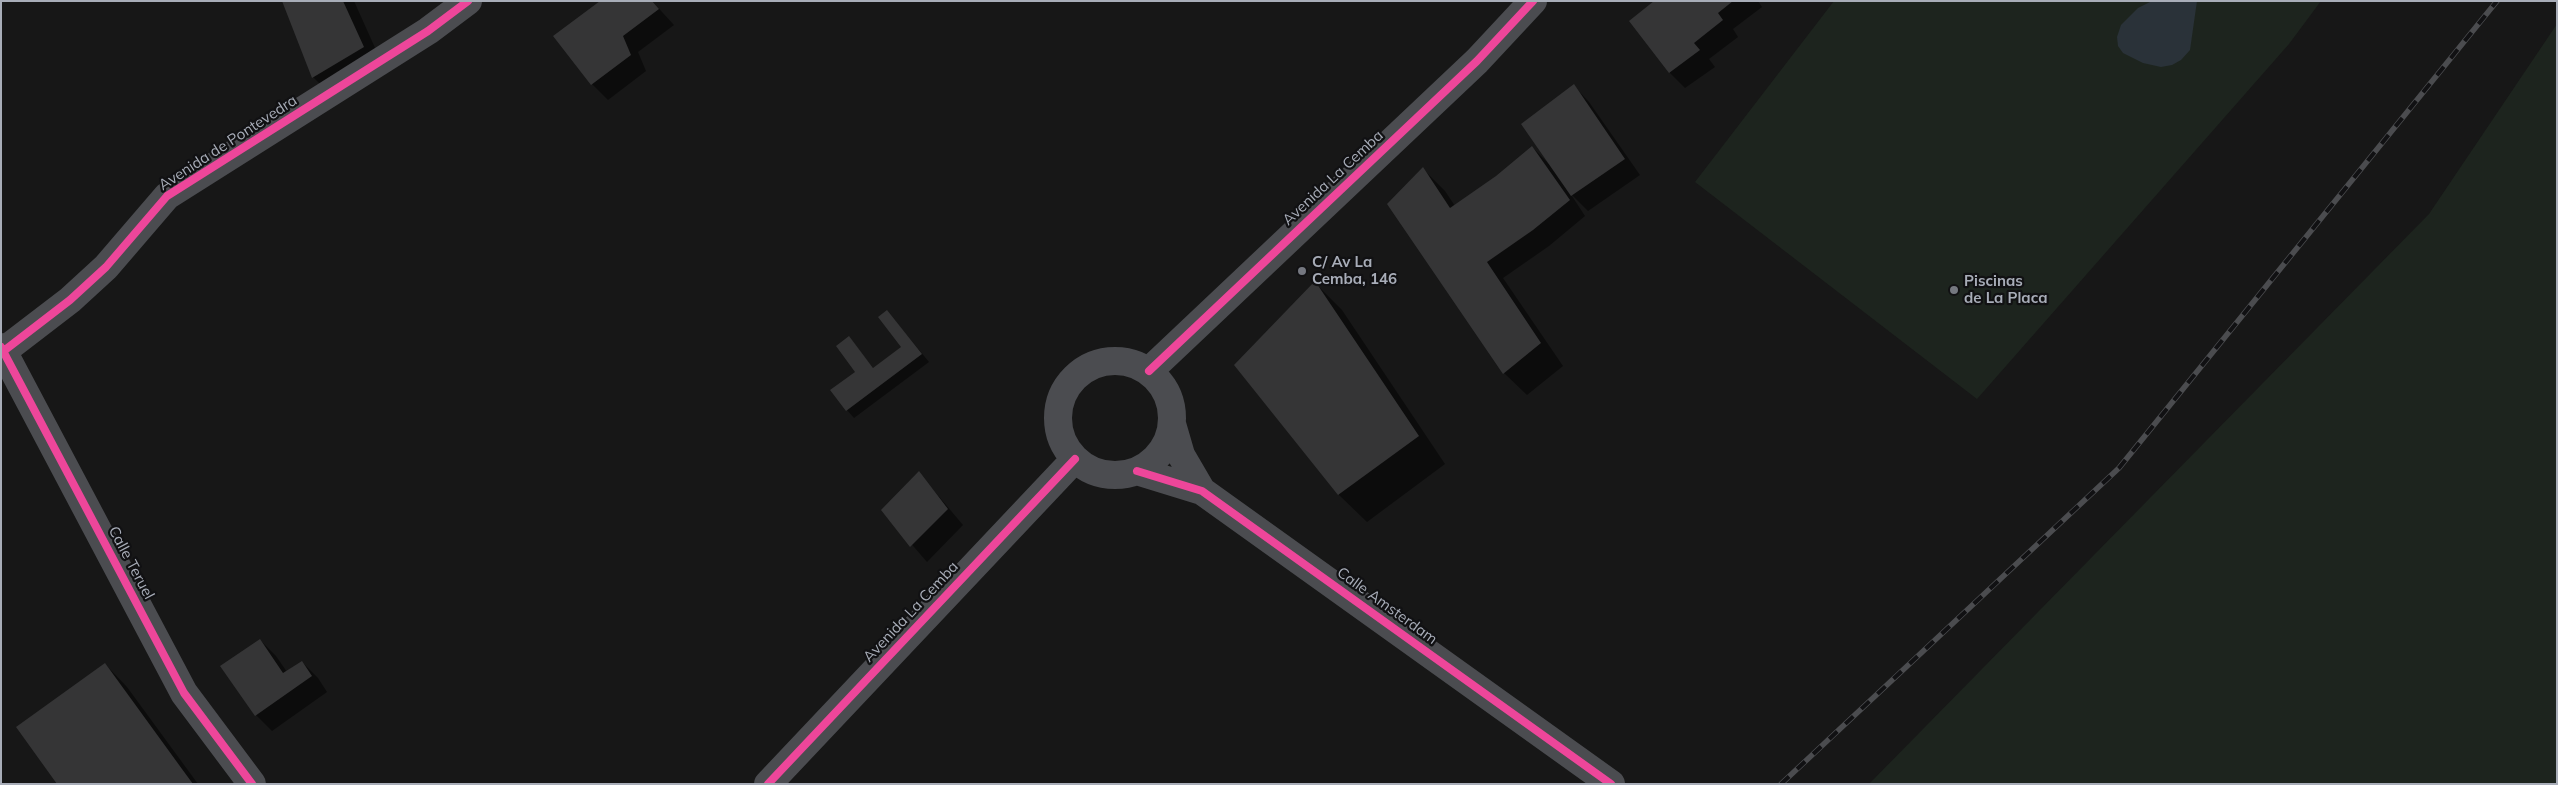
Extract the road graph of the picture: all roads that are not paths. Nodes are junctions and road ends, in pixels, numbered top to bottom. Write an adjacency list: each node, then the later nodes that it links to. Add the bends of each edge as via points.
1 (468, 1): 3 (street, Avenida de Pontevedra, via 428,31 166,196 106,267 70,300)
2 (1533, 1): 4 (street, Avenida La Cemba, via 1477,61)
3 (2, 351): 9 (street, Calle Teruel, via 184,693)
4 (1148, 371): 5 (street, via 1158,379 1171,405); 6 (street, via 1128,362 1106,361 1081,371 1064,391 1057,414 1061,439)
5 (1172, 424): 7 (street, via 1160,454); 8 (street, Calle Amsterdam, via 1181,455)
6 (1074, 460): 7 (street, via 1093,472 1112,476); 10 (street, Avenida La Cemba)
7 (1137, 471): 8 (street, Calle Amsterdam)
8 (1202, 491): 11 (street, Calle Amsterdam)
9 (252, 784)
10 (768, 784)
11 (1611, 784)

